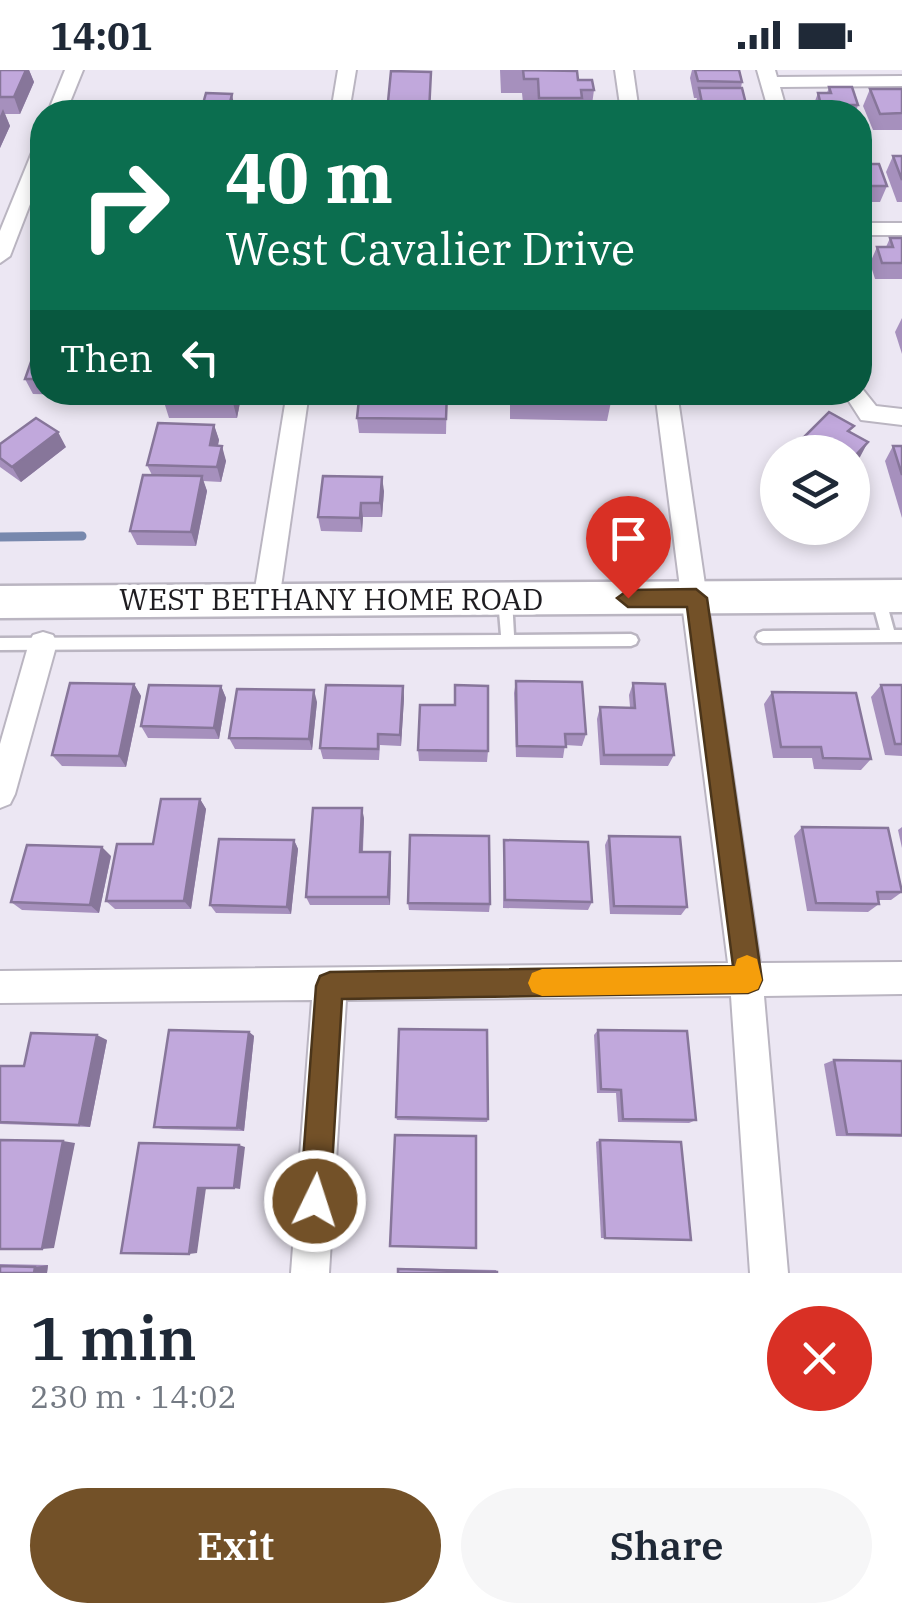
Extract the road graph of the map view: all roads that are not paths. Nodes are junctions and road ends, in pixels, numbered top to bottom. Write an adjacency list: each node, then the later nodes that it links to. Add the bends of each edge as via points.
1 (74, 70): 6 (street)
2 (347, 70): 7 (street)
3 (624, 70): 8 (street)
4 (768, 76): 5 (street)
5 (902, 81)
6 (63, 100)
7 (342, 100)
8 (628, 100)
9 (30, 180): 12 (street)
10 (872, 229): 11 (street)
11 (902, 229)
12 (0, 256)
13 (296, 405): 20 (street)
14 (668, 405): 18 (street)
15 (863, 405): 16 (street, via 869,414)
16 (902, 417)
17 (890, 597): 18 (main road, WEST BETHANY HOME ROAD); 22 (lane)
18 (696, 598): 19 (main road, WEST BETHANY HOME ROAD); 30 (street)
19 (506, 599): 20 (main road, WEST BETHANY HOME ROAD); 25 (lane)
20 (266, 601): 21 (main road, WEST BETHANY HOME ROAD)
21 (0, 602)
22 (896, 636): 23 (lane)
23 (763, 638)
24 (631, 640): 25 (lane, WEST BETHANY HOME ROAD)
25 (508, 641): 27 (lane, WEST BETHANY HOME ROAD)
26 (0, 644): 27 (lane, WEST BETHANY HOME ROAD)
27 (43, 644): 28 (street)
28 (0, 794)
29 (902, 978): 30 (street)
30 (748, 980): 31 (street); 34 (street)
31 (330, 986): 32 (street); 33 (street)
32 (0, 987)
33 (310, 1273)
34 (769, 1273)

